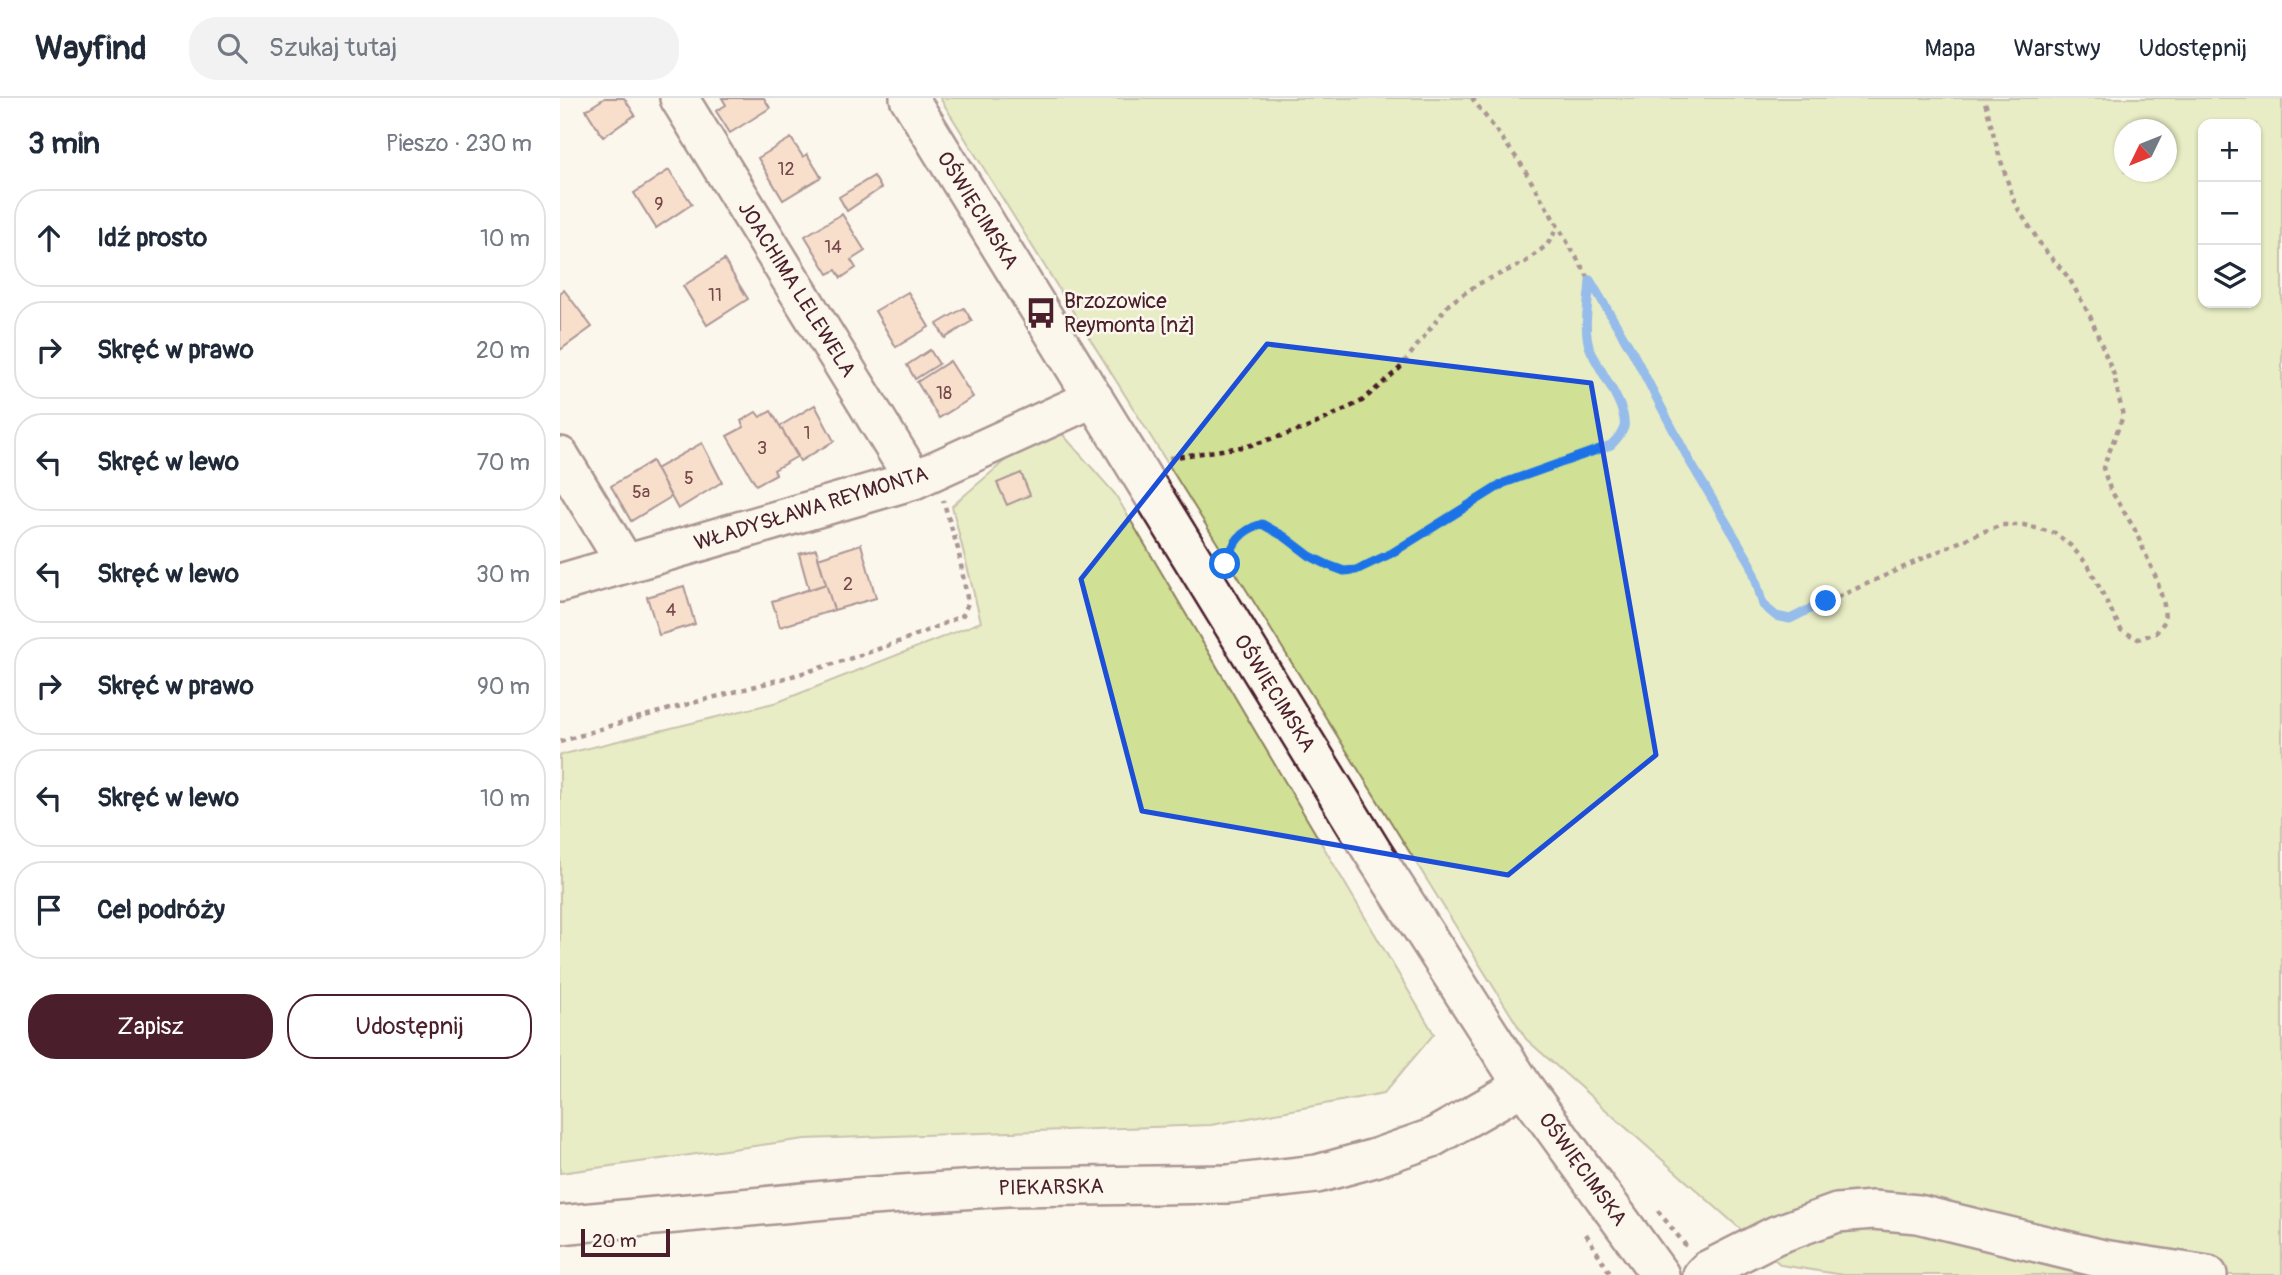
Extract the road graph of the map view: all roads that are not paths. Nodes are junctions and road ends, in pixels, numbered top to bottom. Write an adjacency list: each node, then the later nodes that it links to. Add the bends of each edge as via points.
1 (679, 98): 5 (street, JOACHIMA LELEWELA)
2 (909, 98): 3 (street, OŚWIĘCIMSKA)
3 (1094, 398): 5 (street, WŁADYSŁAWA REYMONTA); 8 (street, OŚWIĘCIMSKA, via 1372,851)
4 (560, 456): 6 (street)
5 (924, 475): 6 (street, WŁADYSŁAWA REYMONTA)
6 (625, 563): 7 (street, WŁADYSŁAWA REYMONTA)
7 (560, 583)
8 (1523, 1086): 9 (street, PIEKARSKA, via 1432,1138 1317,1174 1229,1184 1007,1187 885,1195); 10 (street, OŚWIĘCIMSKA)
9 (560, 1225)
10 (1660, 1275)
11 (1702, 1275): 12 (street, via 1776,1235 1837,1213 1873,1210 1918,1214 2103,1259)
12 (2208, 1275)

